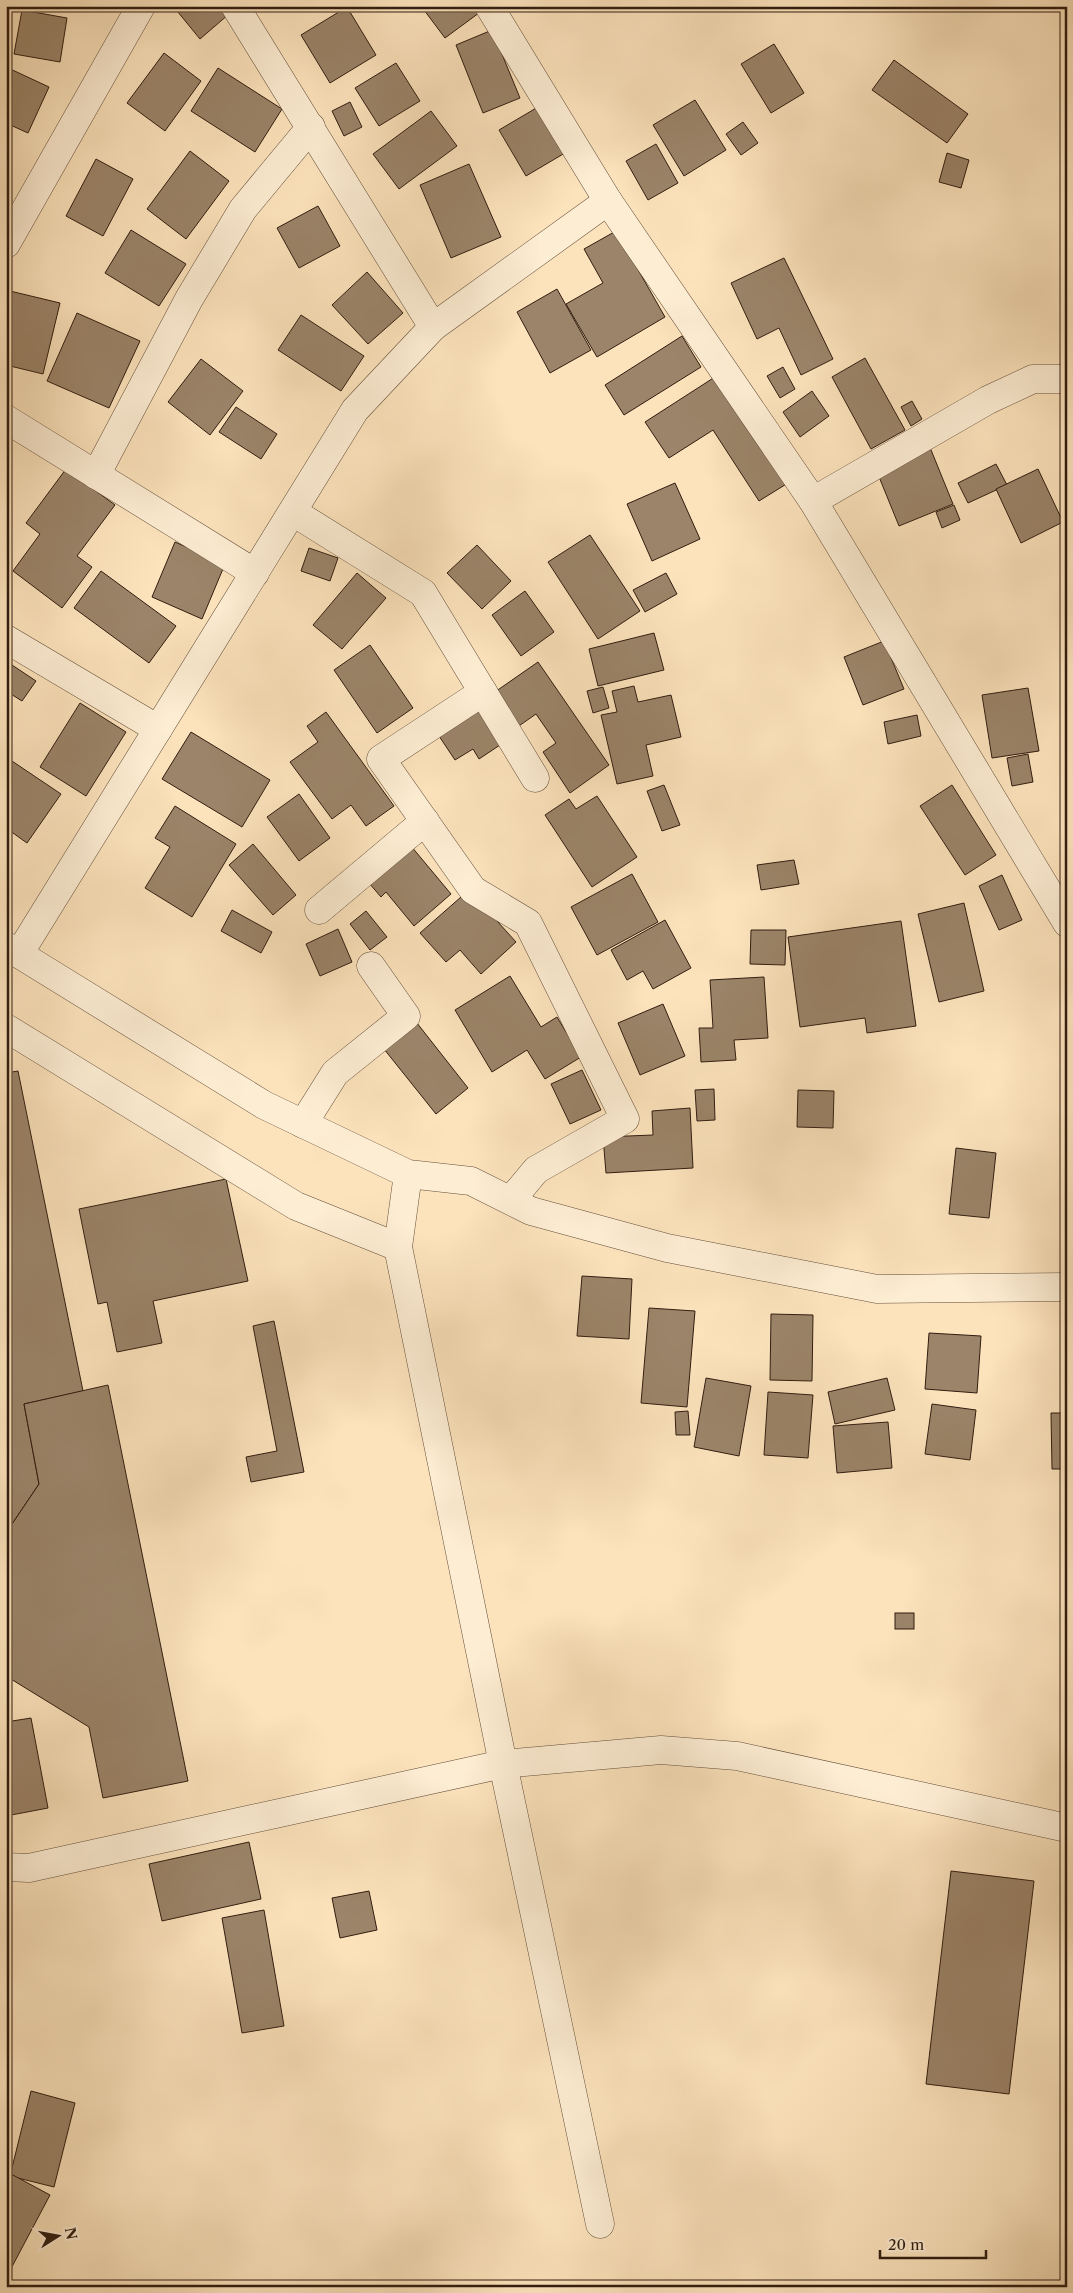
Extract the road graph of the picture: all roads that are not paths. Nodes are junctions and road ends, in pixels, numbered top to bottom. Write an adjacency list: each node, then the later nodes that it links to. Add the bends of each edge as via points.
1 (141, 6): 6 (street)
2 (235, 6): 4 (street)
3 (489, 6): 5 (street)
4 (311, 127): 7 (street); 10 (street, via 243,210 190,299)
5 (608, 200): 7 (street); 11 (street)
6 (6, 244)
7 (433, 327): 12 (street, via 355,410)
8 (1067, 378): 11 (street, via 1033,379 988,400)
9 (6, 418): 10 (street)
10 (96, 475): 13 (street)
11 (814, 501): 20 (street)
12 (292, 512): 13 (street); 15 (street, via 423,593)
13 (256, 573): 16 (street)
14 (6, 639): 16 (street)
15 (483, 692): 17 (street); 18 (street, via 381,760)
16 (158, 729): 21 (street)
17 (535, 778)
18 (425, 821): 19 (street); 26 (street, via 473,890 528,923 625,1120 536,1170)
19 (319, 910)
20 (1067, 923)
21 (12, 950): 24 (street, via 264,1105)
22 (370, 966): 24 (street, via 406,1016 334,1073)
23 (6, 1028): 27 (street, via 296,1206)
24 (303, 1124): 25 (street)
25 (408, 1174): 26 (street, via 471,1181); 27 (street)
26 (511, 1200): 28 (street, via 531,1211 667,1248 877,1289)
27 (398, 1247): 29 (street)
28 (1067, 1287)
29 (503, 1764): 30 (street, via 661,1750 737,1756); 31 (street, via 28,1868); 32 (street)
30 (1067, 1828)
31 (6, 1867)
32 (600, 2224)

